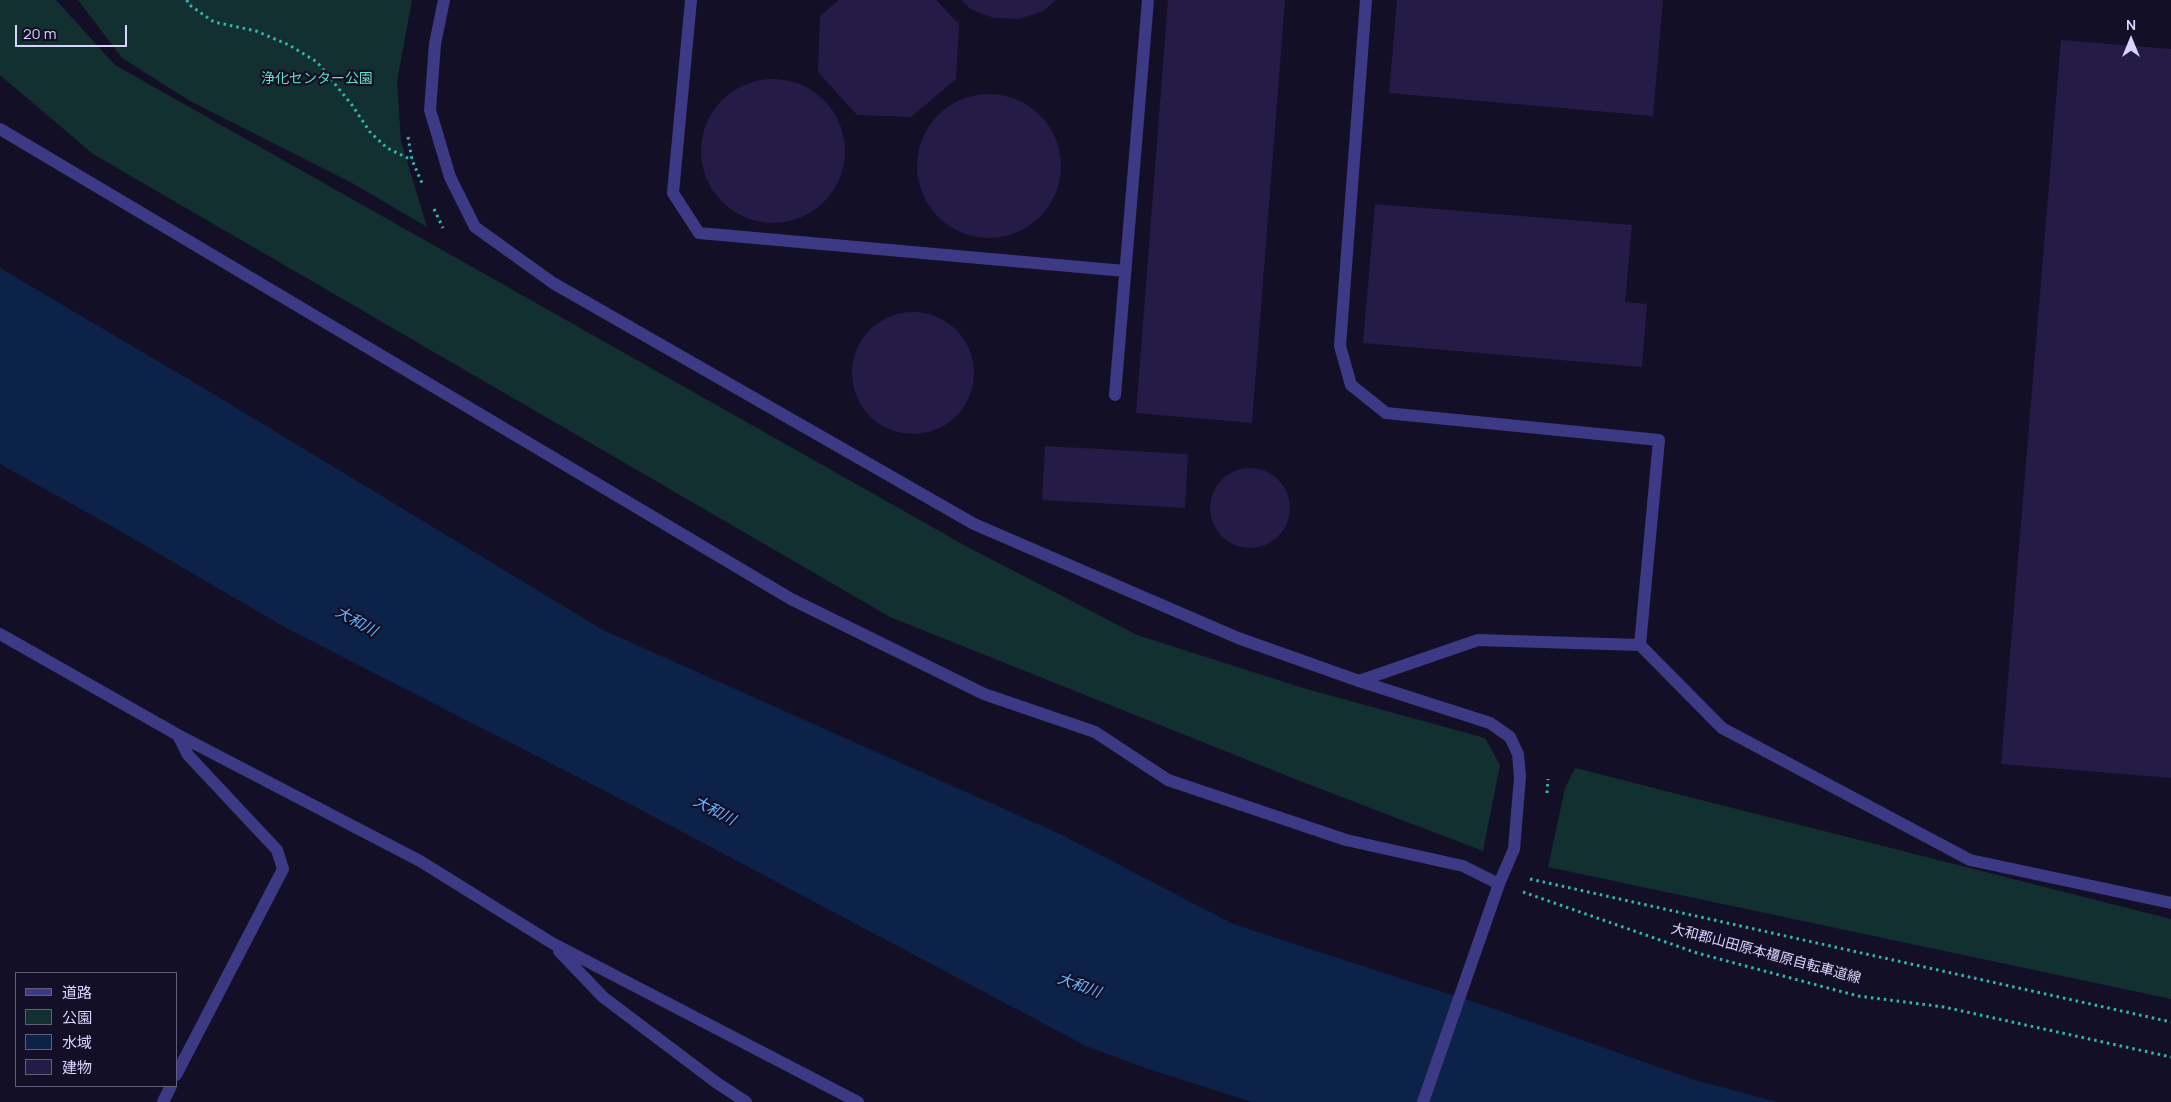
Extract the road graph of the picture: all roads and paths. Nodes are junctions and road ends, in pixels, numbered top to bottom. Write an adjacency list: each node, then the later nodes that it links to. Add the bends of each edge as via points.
1 (186, 0): 7 (path, via 214,22 256,31 317,62 370,132 387,148)
2 (444, 0): 12 (street, via 435,44 430,110 450,177 475,227 553,282 974,524 1238,638)
3 (691, 0): 8 (street, via 672,193 699,233)
4 (1148, 0): 8 (street)
5 (1366, 0): 11 (street, via 1340,346 1351,385 1386,413 1659,440)
6 (0, 129): 17 (street, via 791,599 984,694 1095,732 1168,780 1346,840 1463,866)
7 (412, 160)
8 (1125, 271): 9 (street)
9 (1116, 394)
10 (0, 634): 13 (street)
11 (1640, 645): 12 (street, via 1478,640); 18 (street, via 1722,728 1970,860)
12 (1359, 681): 17 (street, via 1490,723 1510,737 1518,754 1520,786 1514,849)
13 (178, 735): 19 (street, via 420,860); 22 (street, via 188,755 277,850 283,869)
14 (1548, 771): 15 (path)
15 (1546, 795)
16 (1525, 878): 20 (path)
17 (1499, 884): 21 (path, 大和郡山田原本橿原自転車道線, via 1697,953 1858,996 1944,1007); 27 (street)
18 (2171, 903)
19 (552, 943): 25 (street, via 603,997); 26 (street)
20 (2171, 1022)
21 (2171, 1057)
22 (178, 1071)
23 (170, 1087): 24 (street)
24 (162, 1102)
25 (746, 1102)
26 (858, 1102)
27 (1423, 1102)

